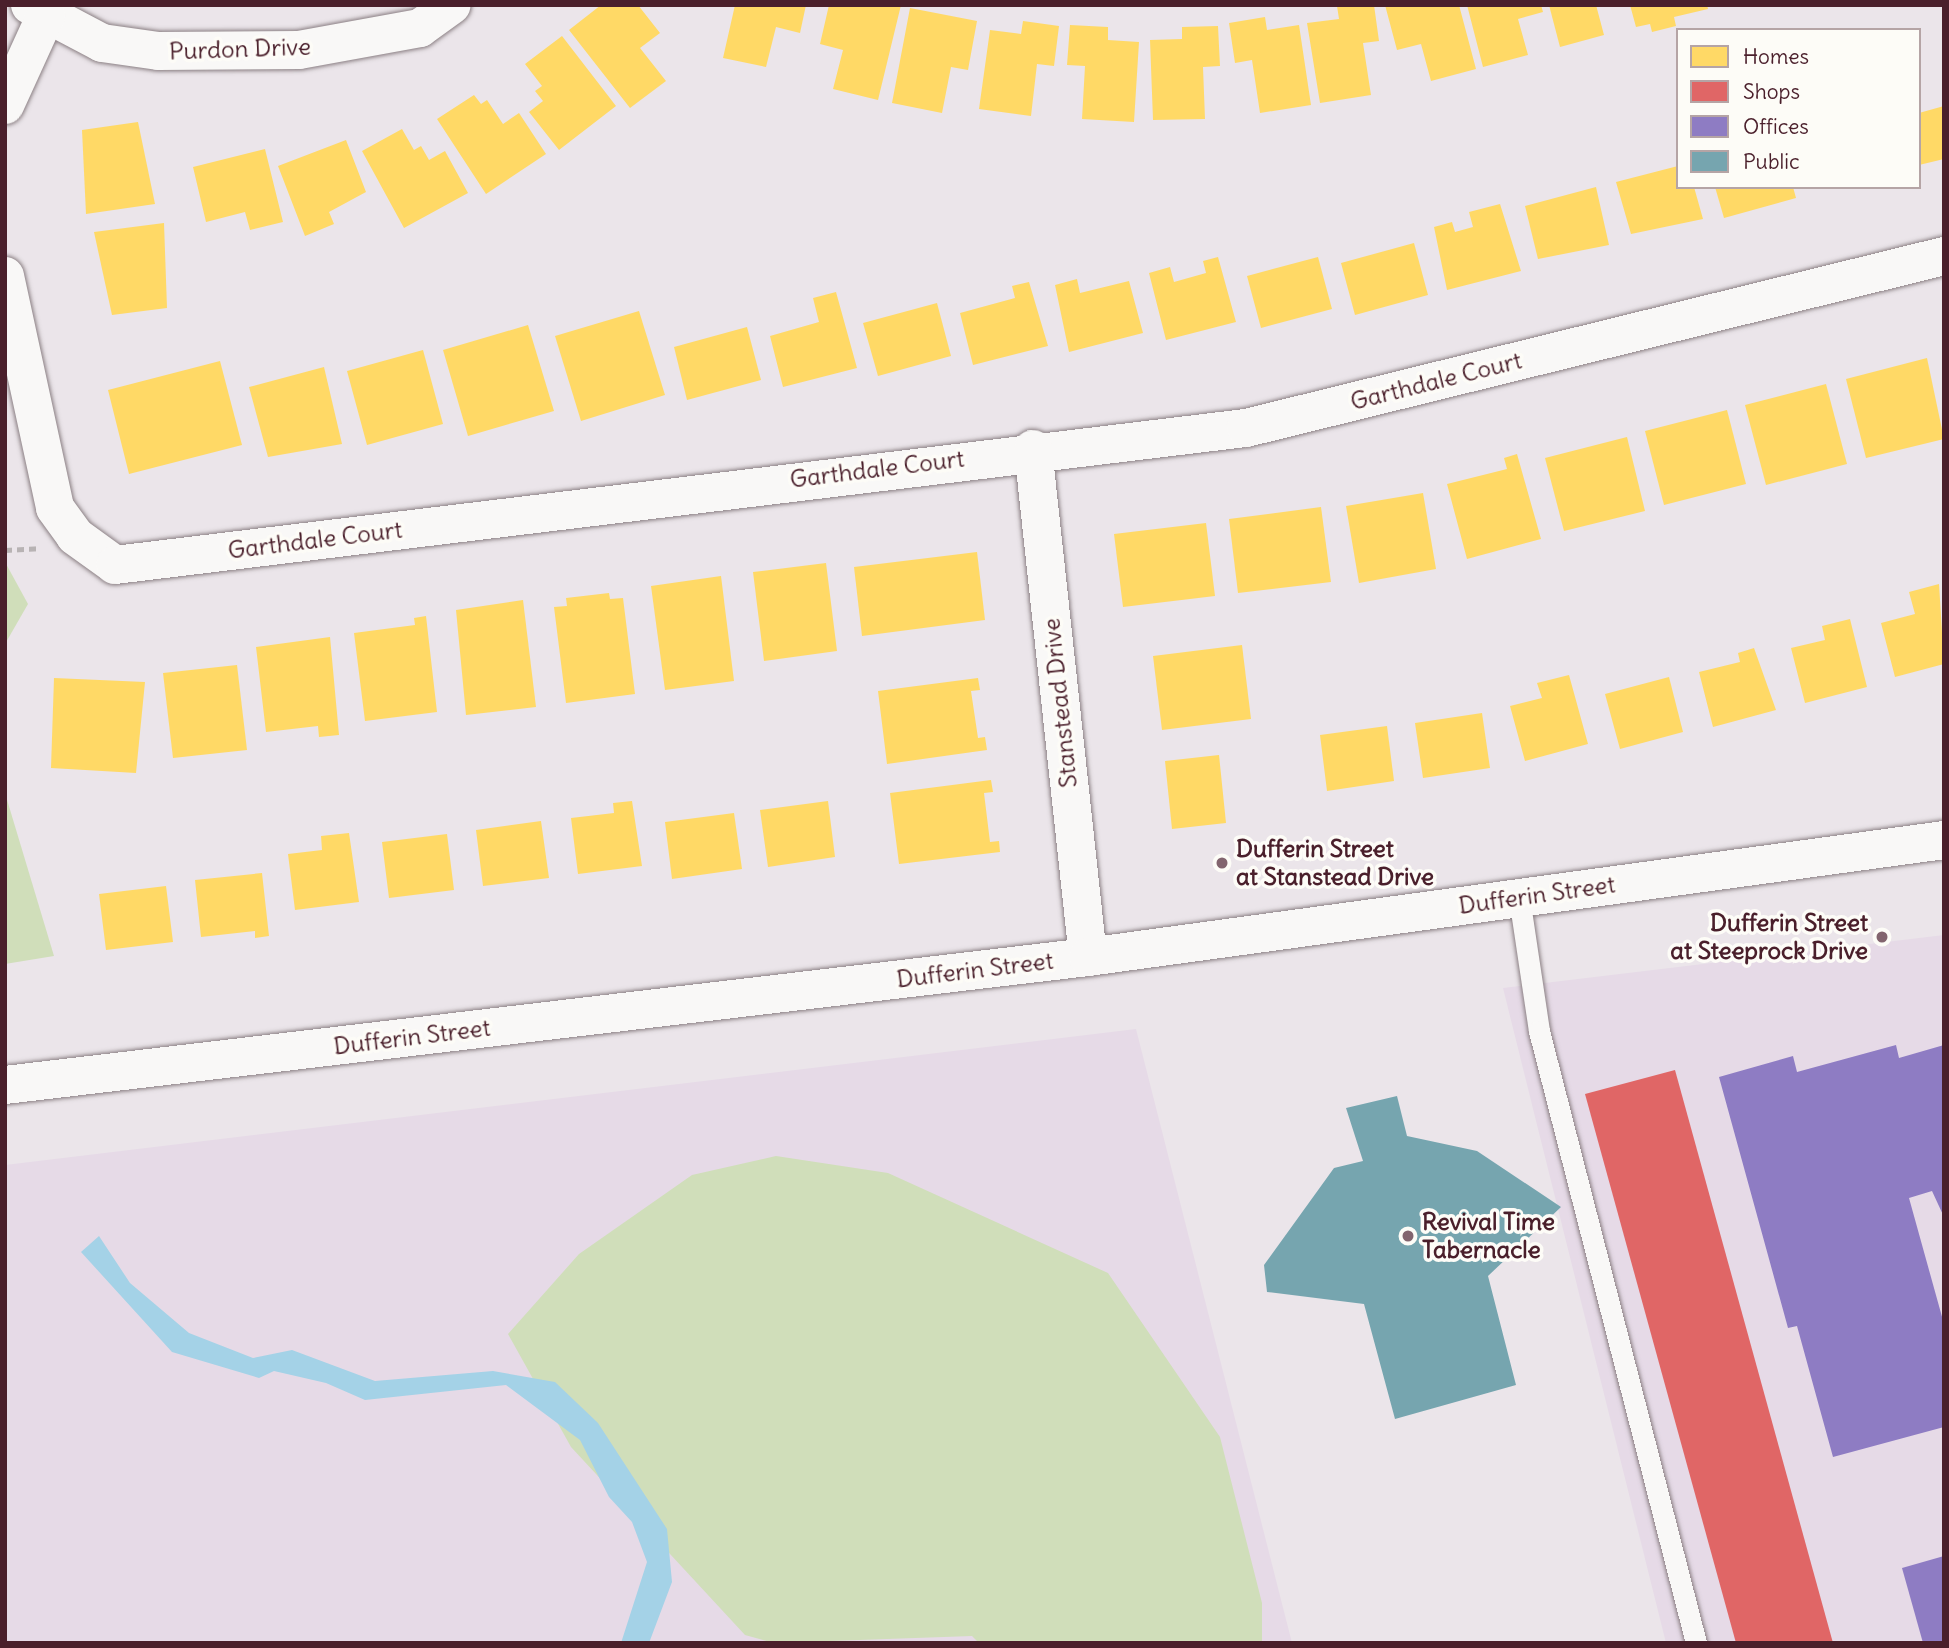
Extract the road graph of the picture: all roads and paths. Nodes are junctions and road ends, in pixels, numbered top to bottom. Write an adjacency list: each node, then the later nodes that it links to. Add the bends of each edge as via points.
1 (452, 5): 2 (street, Purdon Drive, via 420,28 299,50 158,51 102,43)
2 (38, 10): 3 (street)
3 (5, 105)
4 (1944, 256): 6 (street, Garthdale Court, via 1246,428)
5 (5, 276): 6 (street, Garthdale Court, via 55,508 75,536 115,565)
6 (1032, 449): 9 (street, Stanstead Drive)
7 (1944, 840): 8 (street, Dufferin Street)
8 (1519, 897): 9 (street, Dufferin Street); 11 (lane, via 1539,1031)
9 (1088, 957): 10 (street, Dufferin Street)
10 (5, 1085)
11 (1696, 1643)

